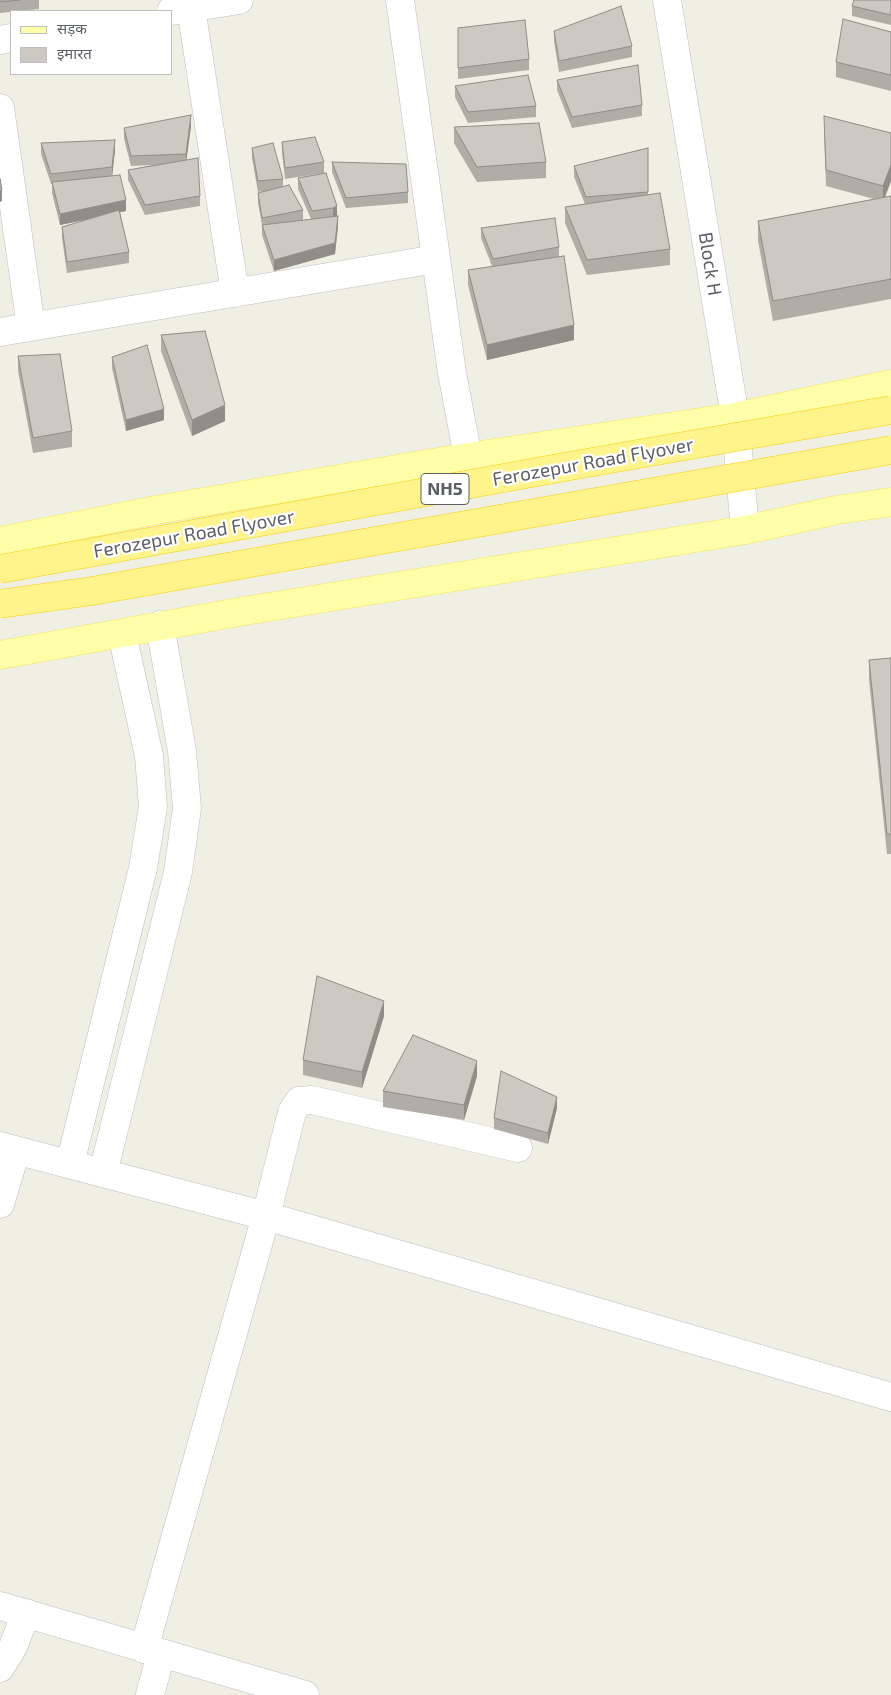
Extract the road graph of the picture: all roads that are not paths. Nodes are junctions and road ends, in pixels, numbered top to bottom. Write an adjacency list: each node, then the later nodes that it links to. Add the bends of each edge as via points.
1 (239, 0): 4 (street)
2 (400, 0): 7 (street)
3 (667, 0): 13 (street, Block H)
4 (181, 10): 8 (street)
5 (0, 108): 6 (street)
6 (8, 230): 9 (street)
7 (436, 259): 8 (street); 15 (street)
8 (235, 293): 9 (street)
9 (31, 327): 10 (street)
10 (0, 332)
11 (891, 384): 13 (main road)
12 (891, 410): 19 (highway, Ferozepur Road Flyover / NH5, bridge)
13 (735, 417): 15 (main road); 17 (street, Block H)
14 (891, 450): 20 (highway, Ferozepur Road Flyover / NH5, bridge, via 92,591)
15 (468, 457): 18 (main road, via 156,510)
16 (891, 502): 17 (main road)
17 (745, 530): 21 (main road)
18 (0, 541)
19 (0, 570)
20 (0, 604)
21 (160, 625): 22 (main road); 27 (street, via 182,751 187,808 178,872)
22 (122, 634): 23 (main road); 26 (street, via 149,756 153,807 143,868)
23 (0, 655)
24 (8, 1148): 26 (street); 28 (street)
25 (518, 1148): 29 (street, via 312,1100 299,1101 292,1112)
26 (70, 1164): 27 (street)
27 (103, 1173): 29 (street)
28 (0, 1204)
29 (266, 1216): 30 (street); 33 (street)
30 (891, 1397)
31 (0, 1606): 32 (street)
32 (26, 1613): 33 (street); 34 (street, via 14,1647)
33 (152, 1651): 35 (street); 36 (street)
34 (0, 1668)
35 (291, 1693)
36 (150, 1695)

